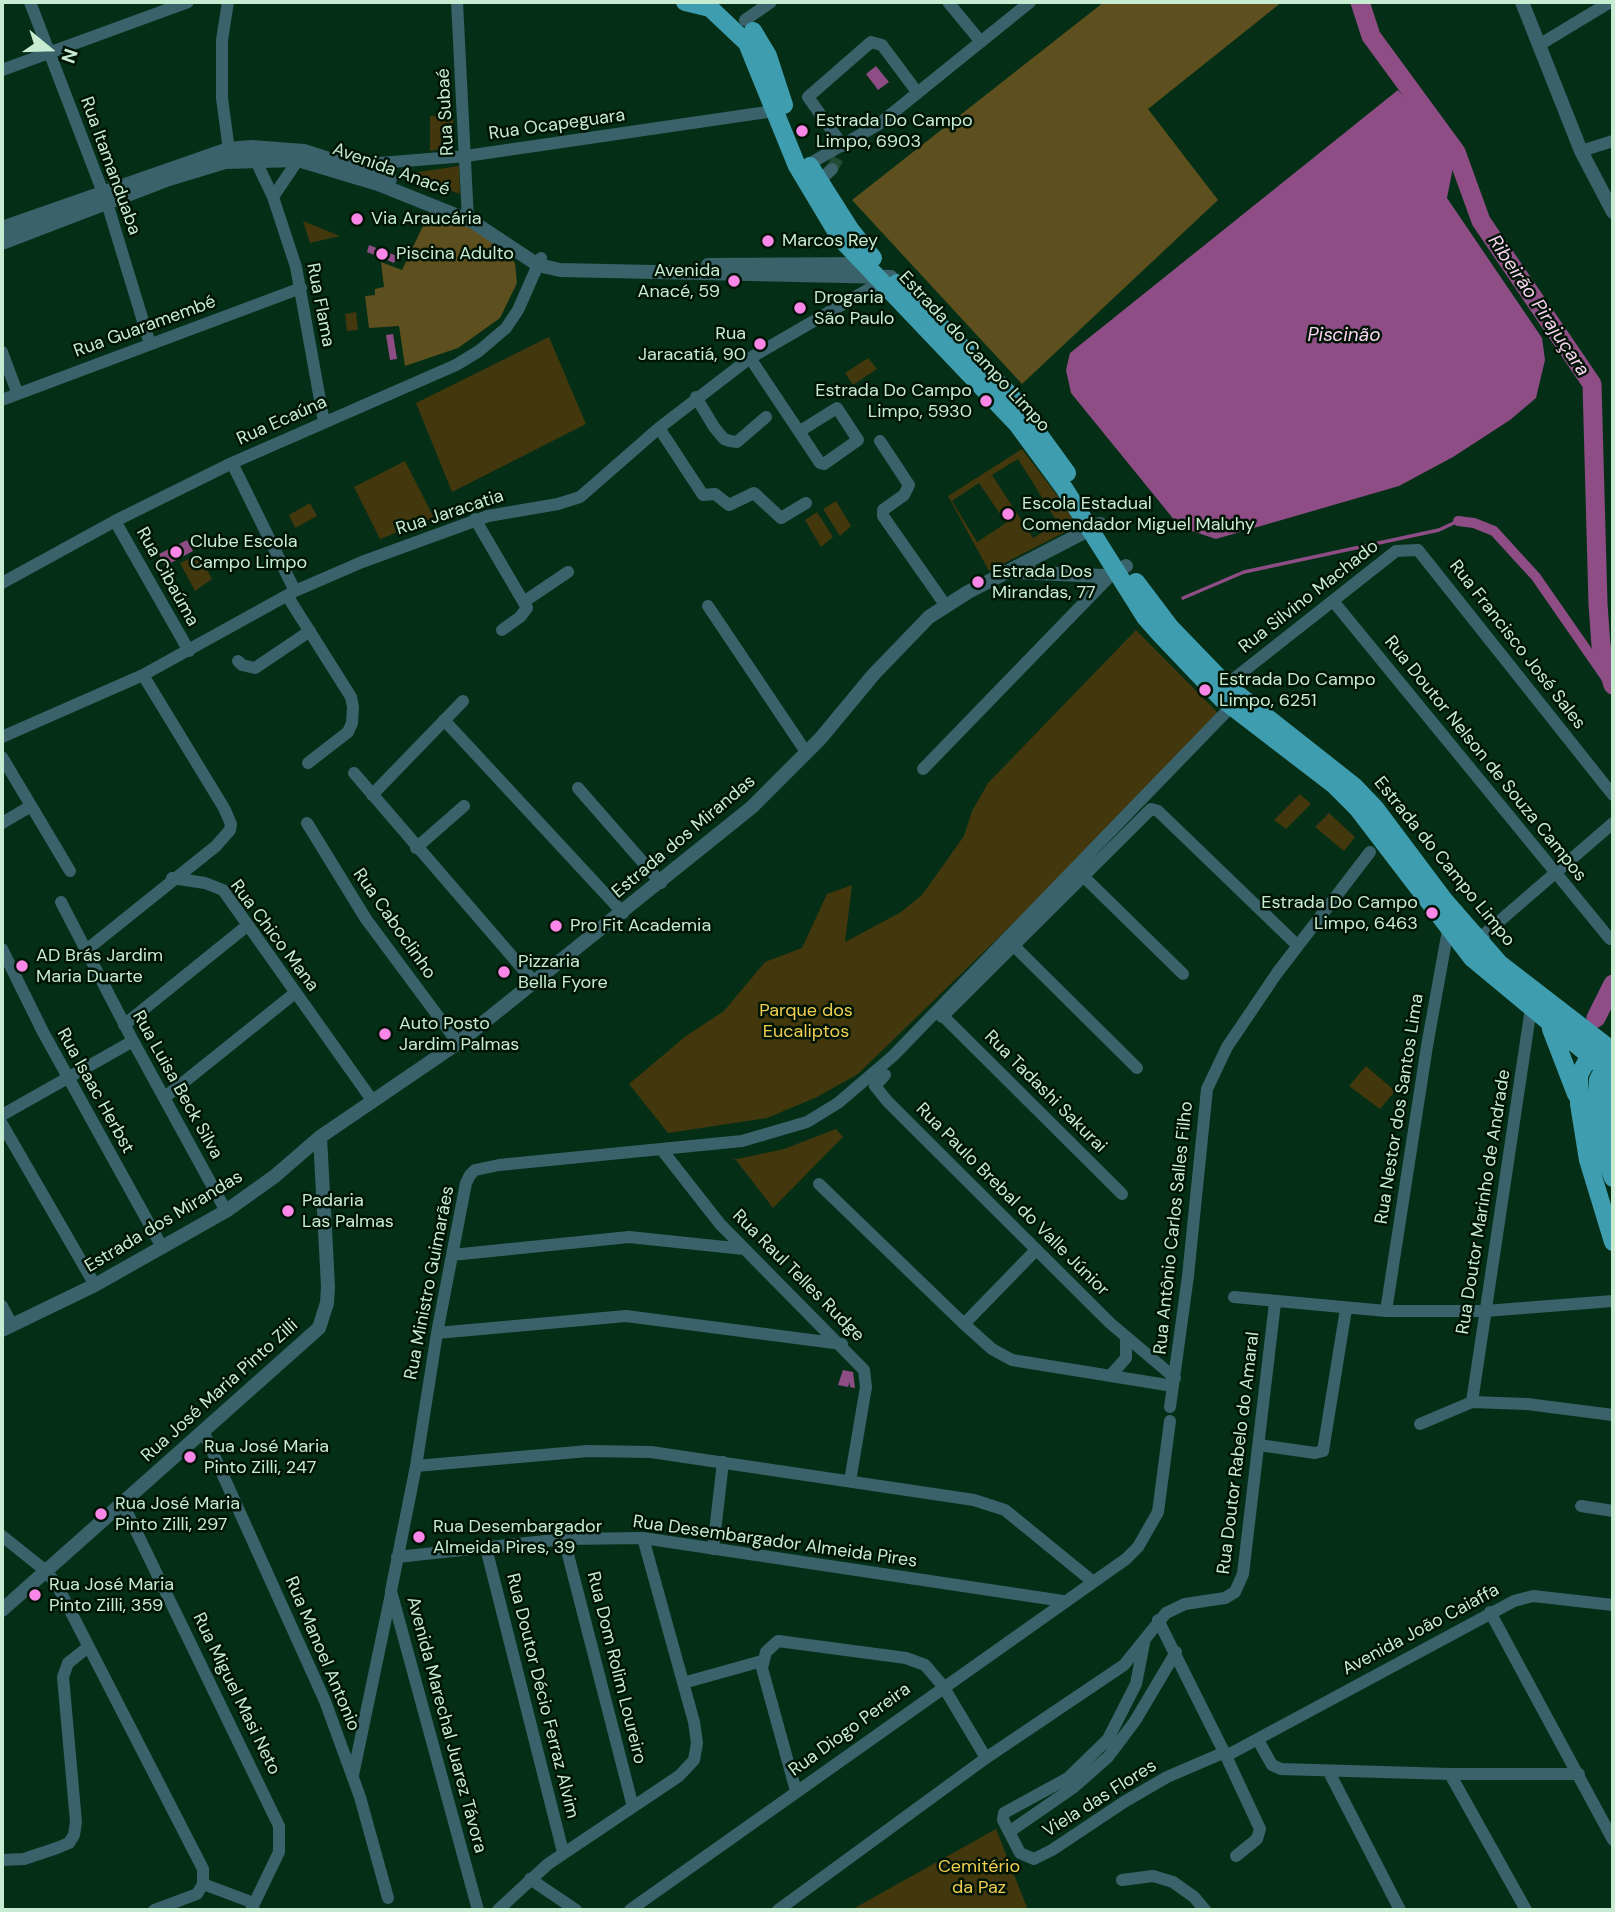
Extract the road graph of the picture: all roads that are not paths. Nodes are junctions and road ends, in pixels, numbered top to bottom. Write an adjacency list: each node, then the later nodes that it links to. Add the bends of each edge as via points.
1 (30, 2): 15 (street, Rua Itamanduaba)
2 (188, 2): 15 (street)
3 (228, 2): 22 (street, via 222,40 222,97)
4 (457, 2): 23 (street, Rua Subaé)
5 (685, 2): 18 (main road, Estrada do Campo Limpo, via 710,8 738,31 753,53)
6 (719, 2): 12 (main road, Estrada do Campo Limpo)
7 (771, 2): 12 (street)
8 (948, 2): 13 (street)
9 (1030, 2): 13 (street)
10 (1522, 2): 14 (street)
11 (1610, 2): 14 (street)
12 (749, 26): 26 (main road, Estrada do Campo Limpo, via 768,56)
13 (981, 42): 17 (street)
14 (1539, 45): 21 (street)
15 (49, 52): 16 (street); 29 (street, Rua Itamanduaba)
16 (2, 71)
17 (917, 92): 20 (street); 20 (street, via 875,41 808,100)
18 (774, 111): 23 (street, Rua Ocapeguara); 35 (main road, Estrada do Campo Limpo, via 817,204)
19 (1613, 141): 21 (street)
20 (841, 151): 26 (street)
21 (1581, 151): 30 (street)
22 (230, 155): 24 (street, Avenida Anacé); 27 (street, Avenida Anacé, via 251,146 304,151); 29 (street, Avenida Anacé)
23 (466, 156): 27 (street, Rua Ocapeguara); 31 (street, Rua Subaé)
24 (255, 159): 25 (street, Avenida Anacé); 28 (street, Rua Flama)
25 (298, 160): 27 (street, Avenida Anacé); 28 (street)
26 (809, 164): 35 (main road, Estrada do Campo Limpo, via 825,175)
27 (352, 170): 31 (street, Avenida Anacé)
28 (273, 197): 36 (street, Rua Flama)
29 (104, 198): 32 (street, Avenida Anacé); 33 (street, Avenida Anacé); 37 (street, Rua Itamanduaba)
30 (1613, 212)
31 (469, 215): 34 (street, Avenida Anacé)
32 (2, 228)
33 (2, 243)
34 (539, 261): 35 (street, Avenida Anacé, via 560,270 580,266); 44 (street, Rua Ecaúna, via 518,310 506,328 479,351)
35 (878, 273): 39 (street, Rua Jaracatia); 52 (main road, Estrada do Campo Limpo, via 1011,396 1045,440)
36 (301, 288): 37 (street, Rua Guaramembé); 44 (street, Rua Flama)
37 (150, 344): 40 (street, Rua Guaramembé)
38 (2, 352): 40 (street)
39 (750, 358): 41 (street, Rua Jaracatia); 46 (street)
40 (17, 392): 42 (street, Rua Guaramembé)
41 (696, 397): 43 (street, via 714,427 730,441 737,442); 45 (street, Rua Jaracatia)
42 (2, 400)
43 (766, 417)
44 (324, 422): 48 (street, Rua Ecaúna)
45 (659, 428): 49 (street, via 703,495 715,494 729,505 754,493 781,518); 50 (street, Rua Jaracatia, via 580,497)
46 (800, 431): 46 (street, via 822,464 858,440 836,408)
47 (880, 441): 62 (street, via 909,485 904,495 883,510 883,516)
48 (232, 463): 51 (street, Rua Ecaúna); 58 (street)
49 (806, 503)
50 (475, 519): 58 (street, Rua Jaracatia); 59 (street)
51 (115, 521): 57 (street, Rua Ecaúna); 65 (street, Rua Cibaúma)
52 (1095, 527): 54 (main road, Estrada do Campo Limpo); 56 (street, Estrada dos Mirandas)
53 (1418, 550): 60 (street, Rua Silvino Machado, via 1396,551); 82 (street, Rua Francisco José Sales)
54 (1117, 571): 56 (street, Estrada dos Mirandas); 68 (main road, Estrada do Campo Limpo); 76 (street); 98 (main road, Estrada do Campo Limpo, via 1145,617 1205,683 1333,784)
55 (568, 572): 59 (street)
56 (1012, 572): 62 (street, Estrada dos Mirandas)
57 (2, 583)
58 (292, 594): 64 (street); 65 (street, Rua Jaracatia)
59 (525, 601): 63 (street, via 525,613)
60 (1333, 601): 68 (street, Rua Silvino Machado); 91 (street, Rua Doutor Nelson de Souza Campos)
61 (708, 606): 73 (street)
62 (946, 606): 73 (street, Estrada dos Mirandas, via 912,631)
63 (502, 630)
64 (310, 631): 66 (street, via 255,668); 75 (street, via 353,707 348,732)
65 (188, 651): 67 (street, Rua Jaracatia)
66 (238, 661)
67 (143, 675): 72 (street, Rua Jaracatia); 93 (street, via 231,824 228,835)
68 (1226, 685): 98 (main road, Estrada do Campo Limpo, via 1354,786 1375,808)
69 (463, 701): 71 (street)
70 (1226, 712): 127 (street, Rua Ministro Guimarães, via 858,1088 807,1122 779,1131 742,1141)
71 (444, 720): 81 (street); 96 (street)
72 (2, 737)
73 (806, 752): 94 (street, Estrada dos Mirandas, via 752,807)
74 (2, 757): 78 (street)
75 (308, 763)
76 (923, 769)
77 (354, 773): 81 (street)
78 (14, 778): 79 (street); 83 (street)
79 (2, 786)
80 (578, 788): 94 (street)
81 (372, 795): 88 (street)
82 (1613, 795)
83 (30, 806): 86 (street); 90 (street)
84 (464, 806): 88 (street)
85 (307, 822): 113 (street, Rua Caboclinho, via 366,919)
86 (2, 823)
87 (1613, 823): 91 (street)
88 (416, 848): 106 (street)
89 (1370, 852): 100 (street, Rua Antônio Carlos Salles Filho)
90 (70, 871)
91 (1556, 875): 99 (street, Rua Doutor Nelson de Souza Campos); 101 (street)
92 (1084, 877): 100 (street, via 1154,808); 102 (street); 105 (street)
93 (172, 878): 97 (street, Rua Chico Mana, via 218,887); 104 (street)
94 (661, 883): 96 (street, Estrada dos Mirandas)
95 (61, 902): 104 (street, Rua Luisa Beck Silva)
96 (623, 913): 106 (street, Estrada dos Mirandas)
97 (248, 925): 107 (street, Rua Chico Mana); 111 (street)
98 (1455, 925): 101 (main road, Estrada do Campo Limpo); 143 (street, Rua Nestor dos Santos Lima)
99 (1610, 939)
100 (1297, 945): 151 (street, Rua Antônio Carlos Salles Filho, via 1227,1047 1207,1089)
101 (1472, 945): 108 (main road, Estrada do Campo Limpo); 114 (main road, Estrada do Campo Limpo)
102 (1014, 946): 109 (street); 116 (street)
103 (2, 949): 118 (street, Rua Isaac Herbst)
104 (85, 951): 111 (street, Rua Luisa Beck Silva)
105 (1183, 974)
106 (535, 983): 113 (street, Estrada dos Mirandas)
107 (295, 993): 120 (street); 121 (street, Rua Chico Mana)
108 (1531, 1008): 110 (main road, Estrada do Campo Limpo); 144 (street, Rua Doutor Marinho de Andrade)
109 (943, 1016): 130 (street, Rua Tadashi Sakurai); 135 (street, Rua Paulo Brebal do Valle Júnior, via 875,1087)
110 (1548, 1022): 115 (main road, Estrada do Campo Limpo); 122 (main road)
111 (124, 1025): 112 (street, Rua Luisa Beck Silva)
112 (133, 1041): 118 (street); 120 (street, Rua Luisa Beck Silva)
113 (458, 1043): 121 (street, Estrada dos Mirandas)
114 (1611, 1049): 115 (main road); 117 (main road)
115 (1589, 1057): 117 (main road, Estrada do Campo Limpo); 122 (main road, via 1579,1075)
116 (1137, 1068)
117 (1609, 1072): 128 (main road, via 1598,1080 1596,1104)
118 (70, 1080): 123 (street); 133 (street, Rua Isaac Herbst)
119 (1613, 1086): 126 (main road)
120 (164, 1098): 131 (street, Rua Luisa Beck Silva)
121 (372, 1100): 125 (street, Estrada dos Mirandas)
122 (1579, 1104): 132 (main road, via 1588,1160)
123 (2, 1115)
124 (2, 1124): 137 (street)
125 (320, 1137): 131 (street, Estrada dos Mirandas); 157 (street, Rua José Maria Pinto Zilli, via 328,1286 325,1315 308,1341)
126 (1613, 1137)
127 (662, 1150): 134 (street, Rua Raul Telles Rudge); 136 (street, Rua Ministro Guimarães, via 475,1170 466,1183)
128 (1613, 1178)
129 (820, 1184): 145 (street)
130 (1122, 1194)
131 (226, 1210): 133 (street, Estrada dos Mirandas)
132 (1613, 1242)
133 (162, 1247): 137 (street, Estrada dos Mirandas)
134 (744, 1249): 136 (street, via 629,1237); 149 (street, Rua Raul Telles Rudge)
135 (1036, 1250): 145 (street); 148 (street, Rua Paulo Brebal do Valle Júnior)
136 (452, 1255): 147 (street, Rua Ministro Guimarães)
137 (95, 1285): 146 (street, Estrada dos Mirandas)
138 (1234, 1297): 140 (street)
139 (1613, 1301): 144 (street)
140 (1275, 1303): 142 (street); 158 (street, Rua Doutor Rabelo do Amaral)
141 (2, 1306): 146 (street)
142 (1346, 1309): 143 (street); 158 (street, via 1323,1451 1315,1454)
143 (1386, 1311): 144 (street)
144 (1485, 1311): 152 (street, Rua Doutor Marinho de Andrade)
145 (964, 1324): 150 (street, via 1012,1360)
146 (7, 1328)
147 (437, 1333): 149 (street, via 626,1316); 160 (street, Rua Ministro Guimarães)
148 (1126, 1337): 150 (street, via 1126,1358); 151 (street, Rua Paulo Brebal do Valle Júnior)
149 (842, 1344): 161 (street, Rua Raul Telles Rudge, via 867,1378)
150 (1110, 1376): 151 (street)
151 (1174, 1382): 153 (street, Rua Antônio Carlos Salles Filho)
152 (1472, 1402): 154 (street); 156 (street)
153 (1170, 1407)
154 (1613, 1415)
155 (1170, 1421): 172 (street, via 1158,1513 1138,1547)
156 (1420, 1424)
157 (203, 1431): 162 (street, Rua José Maria Pinto Zilli); 193 (street, Rua Manoel Antonio, via 308,1660)
158 (1259, 1446): 178 (street, Rua Doutor Rabelo do Amaral, via 1238,1588 1225,1598 1185,1604)
159 (723, 1462): 160 (street, via 651,1452 588,1451); 161 (street); 169 (street)
160 (416, 1466): 170 (street, Avenida Marechal Juarez Távora)
161 (850, 1482): 172 (street, via 974,1500 1006,1510)
162 (123, 1504): 171 (street, Rua José Maria Pinto Zilli); 205 (street, Rua Miguel Masi Neto, via 279,1826 279,1852)
163 (1581, 1506): 164 (street)
164 (1613, 1511)
165 (2, 1536): 171 (street)
166 (643, 1538): 167 (street, Rua Desembargador Almeida Pires); 169 (street, Rua Desembargador Almeida Pires); 185 (street)
167 (564, 1539): 168 (street, Rua Desembargador Almeida Pires); 195 (street, Rua Dom Rolim Loureiro)
168 (486, 1548): 170 (street, Rua Desembargador Almeida Pires); 198 (street, Rua Doutor Décio Ferraz Alvim)
169 (713, 1549): 174 (street, Rua Desembargador Almeida Pires)
170 (397, 1558): 173 (street, Avenida Marechal Juarez Távora)
171 (46, 1571): 176 (street, Rua José Maria Pinto Zilli); 182 (street)
172 (1092, 1581): 174 (street, Rua Diogo Pereira)
173 (391, 1591): 179 (street); 180 (street, Avenida Marechal Juarez Távora)
174 (1063, 1601): 186 (street, Rua Diogo Pereira)
175 (1611, 1608): 177 (street, Avenida João Caiaffa, via 1533,1596)
176 (2, 1610)
177 (1490, 1612): 187 (street, Avenida João Caiaffa); 192 (street)
178 (1158, 1620): 181 (street); 183 (street)
179 (381, 1636): 180 (street, via 393,1633); 193 (street)
180 (405, 1638): 207 (street, Avenida Marechal Juarez Távora)
181 (1144, 1643): 189 (street, via 1090,1690); 196 (street, via 1136,1684 1108,1739 1053,1788 1004,1813)
182 (87, 1648): 200 (street, via 68,1662 63,1677 74,1835 57,1848 24,1859); 203 (street, via 198,1857)
183 (1176, 1652): 188 (street); 196 (street, via 1108,1757)
184 (762, 1661): 185 (street); 186 (street, via 771,1644 790,1641 906,1658 925,1665); 194 (street)
185 (683, 1683): 195 (street, via 697,1743 694,1760 679,1776)
186 (943, 1686): 189 (street); 194 (street, Rua Diogo Pereira)
187 (1258, 1740): 188 (street, Avenida João Caiaffa); 190 (street, via 1276,1768)
188 (1224, 1755): 196 (street, Viela das Flores, via 1167,1777 1034,1859 1020,1853); 199 (street, via 1260,1829 1257,1839)
189 (986, 1758): 211 (street)
190 (1329, 1772): 191 (street); 213 (street)
191 (1450, 1774): 192 (street); 214 (street)
192 (1579, 1774): 197 (street)
193 (353, 1775): 204 (street, Rua Manoel Antonio)
194 (796, 1791): 210 (street, Rua Diogo Pereira)
195 (633, 1807): 198 (street)
196 (1009, 1832)
197 (1613, 1840)
198 (563, 1852): 201 (street)
199 (1236, 1856)
200 (2, 1860)
201 (530, 1879): 208 (street); 209 (street)
202 (1122, 1880): 212 (street, via 1153,1876 1173,1882)
203 (203, 1884): 205 (street, Rua Miguel Masi Neto); 206 (street, via 192,1898)
204 (388, 1898)
205 (253, 1907)
206 (154, 1910)
207 (478, 1910)
208 (498, 1910)
209 (576, 1910)
210 (630, 1910)
211 (778, 1910)
212 (1205, 1910)
213 (1401, 1910)
214 (1526, 1910)

